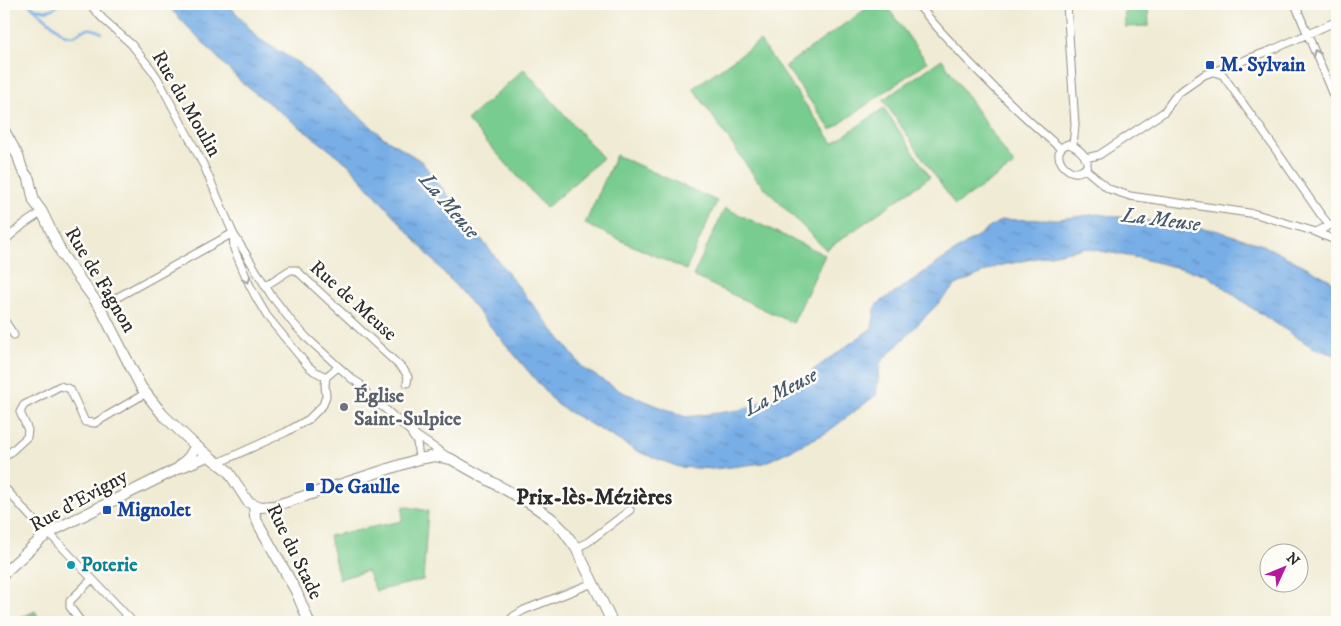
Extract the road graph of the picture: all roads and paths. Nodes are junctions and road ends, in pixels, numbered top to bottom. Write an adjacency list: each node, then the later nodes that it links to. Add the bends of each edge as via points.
1 (92, 4): 18 (street, Rue du Moulin, via 102,19 132,44 158,79 204,166)
2 (917, 4): 11 (street, via 997,92)
3 (1067, 4): 10 (street, via 1075,124)
4 (1295, 4): 6 (street)
5 (1337, 21): 6 (street)
6 (1308, 34): 7 (street); 8 (street, one-way to 6)
7 (1214, 72): 12 (street, via 1204,75 1177,94 1164,112 1118,143 1099,155); 16 (street, via 1227,81)
8 (1337, 105)
9 (4, 130): 14 (street, Rue de Fagnon, via 29,179 34,201)
10 (1073, 145): 11 (street); 12 (street)
11 (1060, 148): 13 (street, via 1058,156 1067,169 1074,172)
12 (1086, 158): 13 (street)
13 (1085, 169): 17 (street, via 1109,189 1130,196 1256,214)
14 (42, 212): 19 (street); 22 (street, Rue de Fagnon, via 63,256)
15 (1337, 222): 16 (street)
16 (1330, 225): 17 (street)
17 (1316, 232): 20 (street)
18 (233, 234): 21 (street, Rue du Moulin); 22 (street); 26 (street, Rue du Moulin, one-way to 26, via 234,249 267,316 307,365)
19 (4, 241)
20 (1337, 241)
21 (265, 286): 25 (street, Rue du Moulin, via 296,326); 27 (street, Rue de Meuse, via 290,270 296,270 404,370)
22 (100, 307): 28 (street, Rue de Fagnon)
23 (4, 320): 24 (street)
24 (14, 335)
25 (338, 367): 26 (street); 29 (street, Rue du Moulin, via 360,384 373,402)
26 (326, 377): 36 (street, via 326,396 314,414 297,426)
27 (407, 383)
28 (146, 393): 31 (street, Rue de Fagnon, via 163,415); 33 (street, via 95,423 85,422 70,389 60,386 24,405 20,412 28,430 27,437)
29 (411, 432): 30 (street, Rue du Moulin); 34 (street)
30 (422, 440): 34 (street); 35 (street, Rue du Moulin)
31 (196, 446): 32 (street, Rue de Fagnon); 37 (street, Rue d'Evigny)
32 (208, 456): 36 (street, Rue du Stade); 37 (street, Rue d'Evigny)
33 (4, 458)
34 (425, 458): 35 (street, via 439,456); 39 (street, via 274,506)
35 (451, 459): 42 (street, via 546,513)
36 (218, 463): 39 (street, Rue du Stade, via 231,475 245,500)
37 (177, 469): 41 (street, Rue d'Evigny)
38 (4, 487): 41 (street)
39 (254, 506): 48 (street, Rue du Stade, via 259,525 296,591)
40 (630, 510): 42 (street)
41 (48, 534): 43 (street, Rue d'Evigny); 44 (street)
42 (576, 548): 45 (street)
43 (4, 574)
44 (92, 579): 46 (street); 47 (street, via 70,602)
45 (593, 583): 49 (street, via 524,610); 50 (street)
46 (131, 620)
47 (81, 622)
48 (306, 622)
49 (508, 622)
50 (612, 622)

